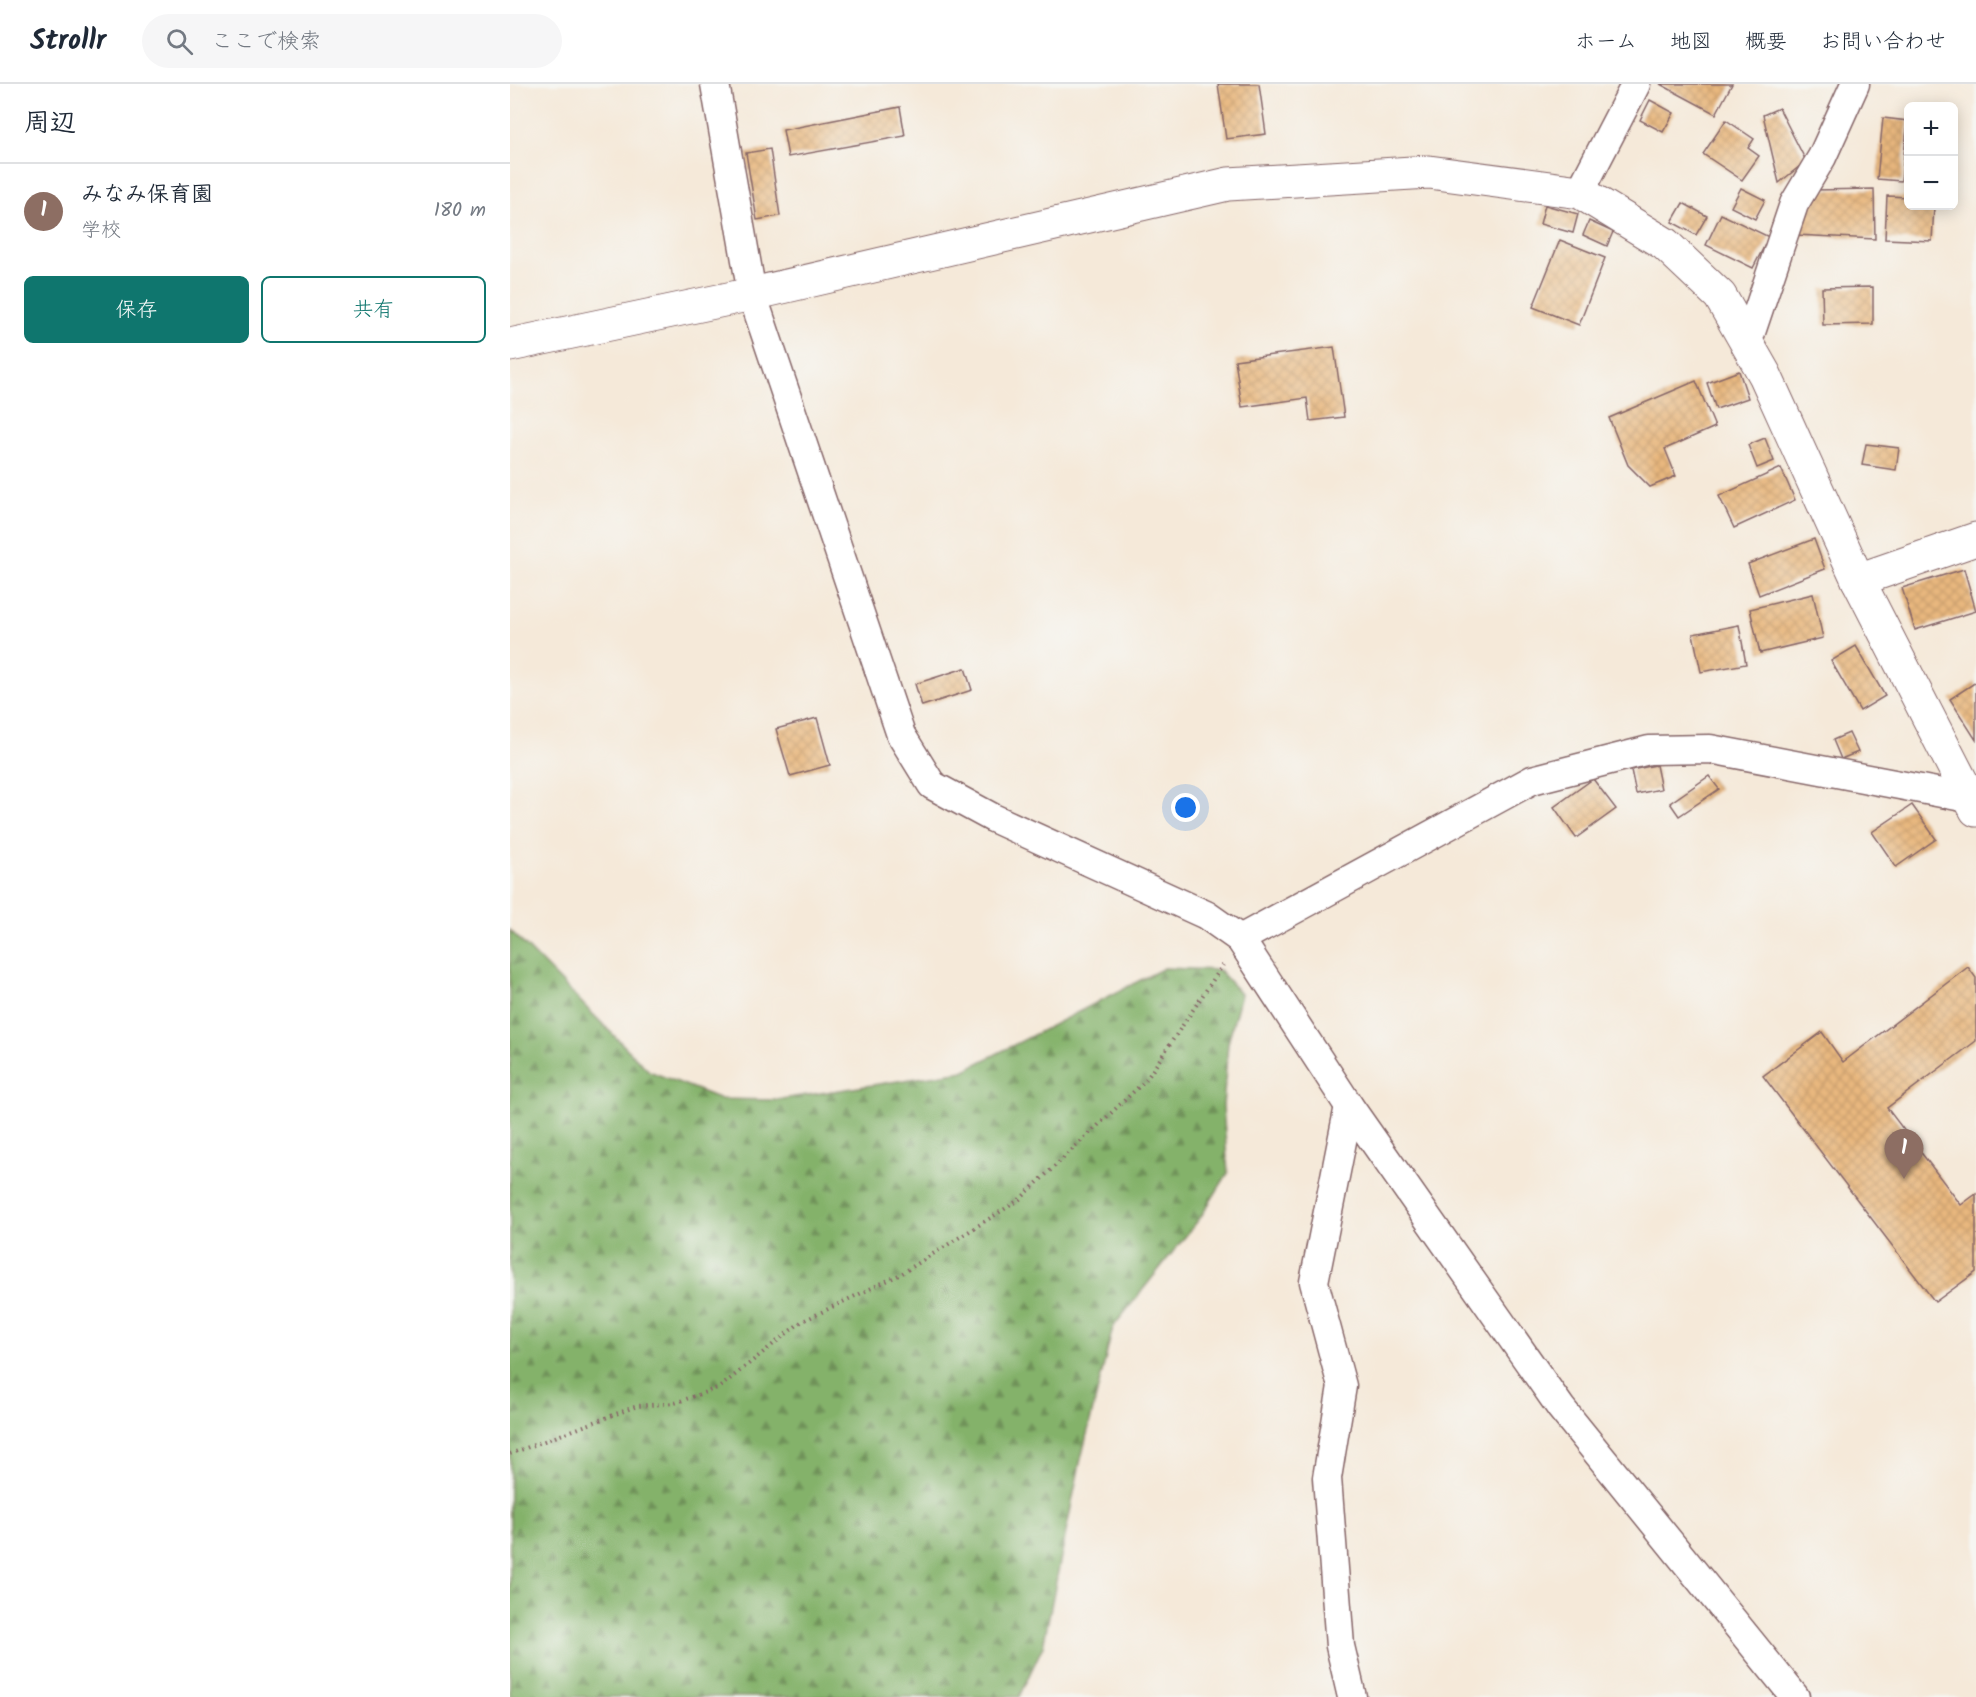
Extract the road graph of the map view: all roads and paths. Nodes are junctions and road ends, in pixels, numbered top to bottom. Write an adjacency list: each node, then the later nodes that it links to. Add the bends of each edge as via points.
1 (715, 84): 5 (street)
2 (1636, 84): 4 (street)
3 (1855, 84): 6 (street, via 1794,204)
4 (1580, 192): 5 (street, via 1429,172 1228,184); 6 (street, via 1665,244 1720,296)
5 (752, 294): 7 (street); 11 (street, via 901,735 932,785 993,818 1206,915)
6 (1747, 344): 9 (street, via 1765,375)
7 (510, 345)
8 (1976, 539): 9 (street)
9 (1858, 580): 10 (street)
10 (1972, 804): 11 (street, via 1710,749 1649,750 1532,780)
11 (1240, 939): 12 (street); 13 (path, via 1146,1080 1019,1200 901,1274 801,1322 720,1387 675,1403 637,1406)
12 (1349, 1106): 14 (street, via 1561,1408); 15 (street, via 1314,1282 1342,1386 1327,1478 1340,1646)
13 (510, 1455)
14 (1792, 1696)
15 (1352, 1697)

